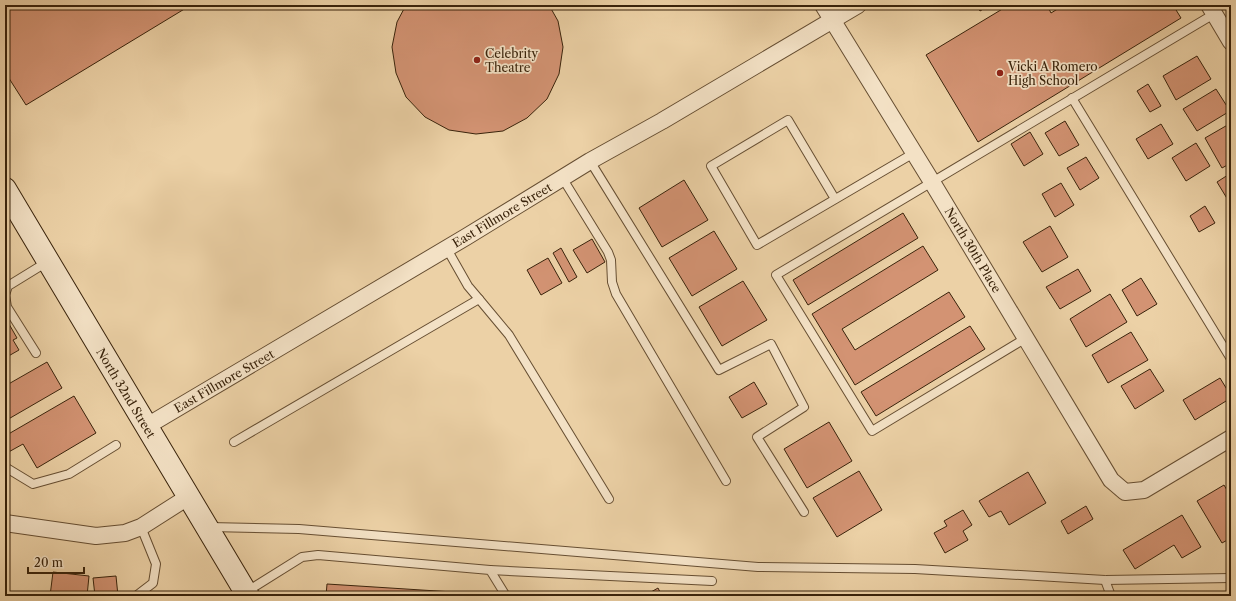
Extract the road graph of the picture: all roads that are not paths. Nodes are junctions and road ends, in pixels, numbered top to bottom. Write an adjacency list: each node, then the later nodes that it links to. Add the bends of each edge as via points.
1 (823, 5): 4 (street, North 30th Place)
2 (858, 5): 4 (street, East Fillmore Street)
3 (1212, 10): 5 (street); 6 (lane)
4 (832, 21): 7 (street, North 30th Place); 8 (street, East Fillmore Street)
5 (1231, 42)
6 (1072, 98): 10 (lane); 18 (lane)
7 (914, 153): 10 (street, North 30th Place); 12 (lane)
8 (590, 161): 9 (street, East Fillmore Street); 27 (lane, via 719,370 771,344 804,407 757,437)
9 (563, 179): 13 (street, East Fillmore Street); 24 (lane, via 608,252 616,294)
10 (932, 182): 16 (street, North 30th Place); 16 (lane, via 776,275 872,431)
11 (5, 189): 14 (main road, North 32nd Street)
12 (835, 199): 12 (lane, via 788,120 711,166 757,245)
13 (447, 249): 15 (lane, via 468,286); 19 (street, East Fillmore Street)
14 (48, 262): 17 (lane, via 8,286 5,295 7,308); 19 (main road, North 32nd Street)
15 (479, 299): 21 (lane); 26 (lane, via 509,335)
16 (1026, 338): 20 (street, North 30th Place, via 1110,480 1125,492 1144,490)
17 (36, 353)
18 (1231, 359)
19 (147, 426): 25 (main road, North 32nd Street)
20 (1231, 438)
21 (234, 442)
22 (116, 445): 23 (lane, via 69,474 33,484)
23 (5, 467)
24 (726, 481)
25 (188, 497): 29 (street); 30 (main road, North 32nd Street)
26 (609, 499)
27 (804, 512)
28 (5, 523): 29 (street, via 96,536 125,533)
29 (141, 527): 36 (lane, via 156,564 153,583)
30 (206, 527): 33 (lane, via 299,529 758,567 915,568); 35 (main road, North 32nd Street)
31 (490, 570): 34 (lane); 35 (lane, via 318,555 302,557); 37 (lane)
32 (1231, 578): 33 (lane)
33 (1105, 580): 38 (lane)
34 (712, 581)
35 (247, 594)
36 (136, 596)
37 (506, 596)
38 (1111, 596)

